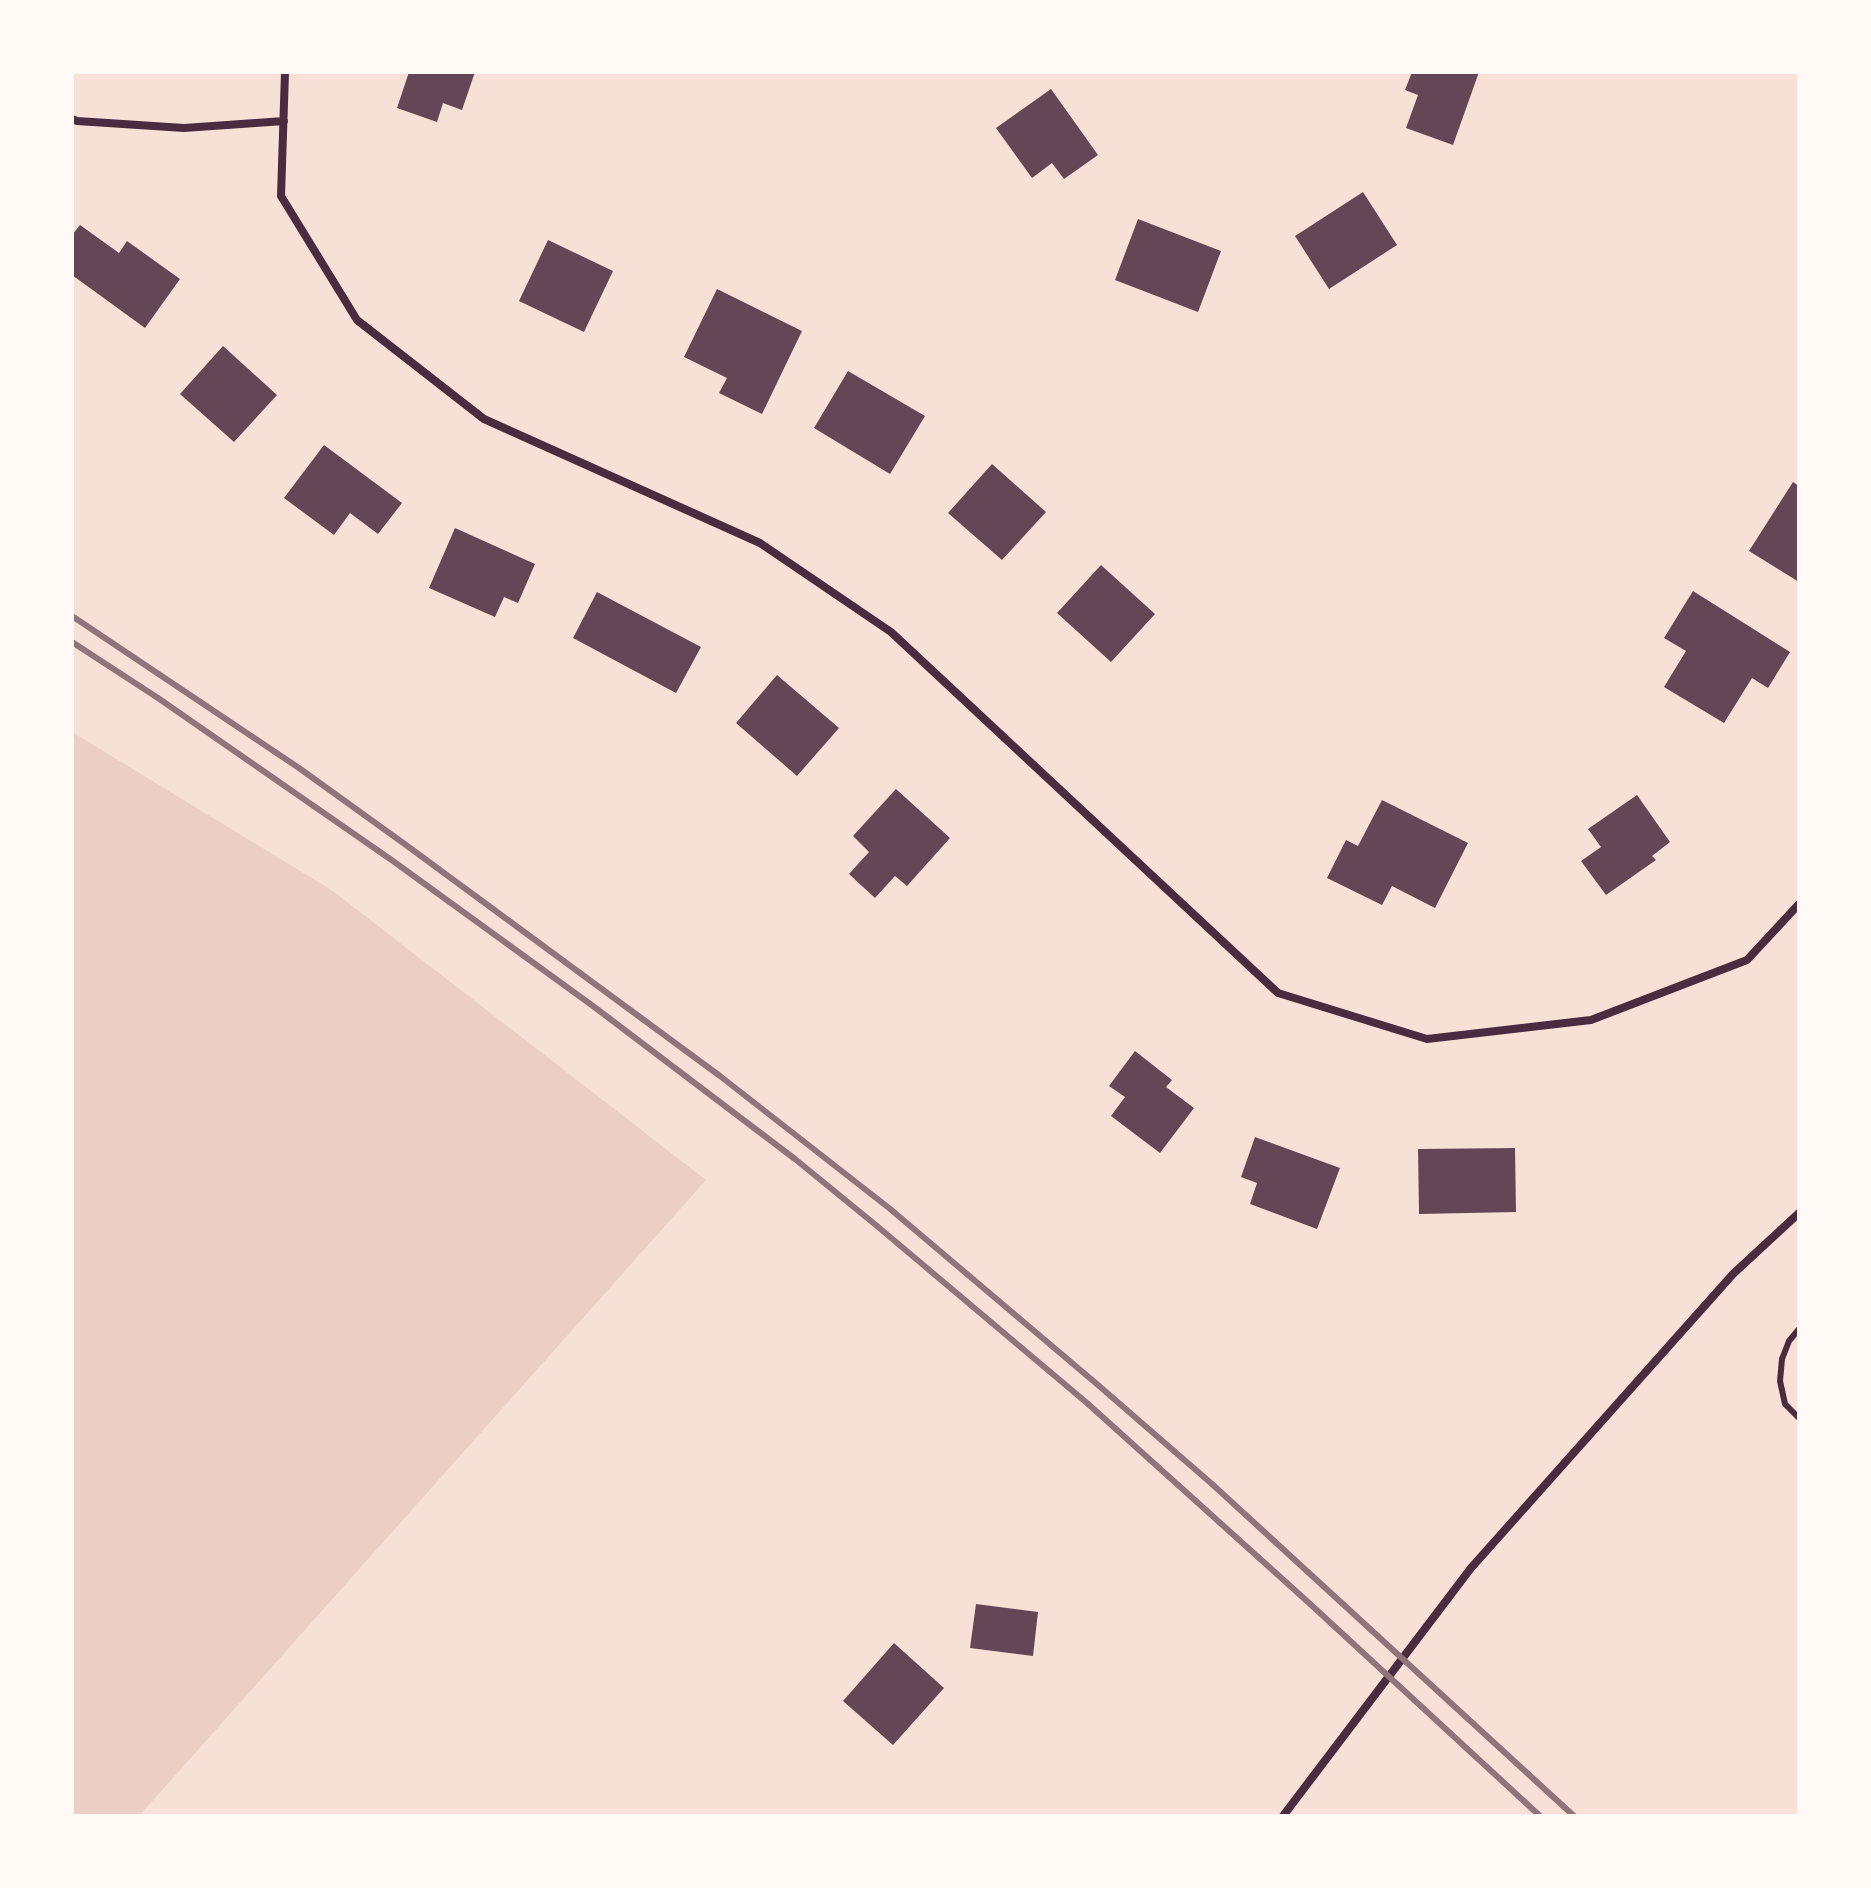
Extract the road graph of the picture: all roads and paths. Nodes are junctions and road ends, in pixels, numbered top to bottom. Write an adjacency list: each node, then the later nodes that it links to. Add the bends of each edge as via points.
1 (285, 72): 3 (street)
2 (72, 119): 3 (street, via 184,128)
3 (284, 121): 4 (street, via 281,196 357,320 484,419 760,543 891,632 1278,993 1427,1039 1591,1020 1747,960)
4 (1799, 904)
5 (1799, 1213): 8 (street, via 1733,1274 1471,1568)
6 (1799, 1329): 7 (lane, via 1782,1359 1780,1381 1785,1404)
7 (1799, 1418)
8 (1283, 1816)

